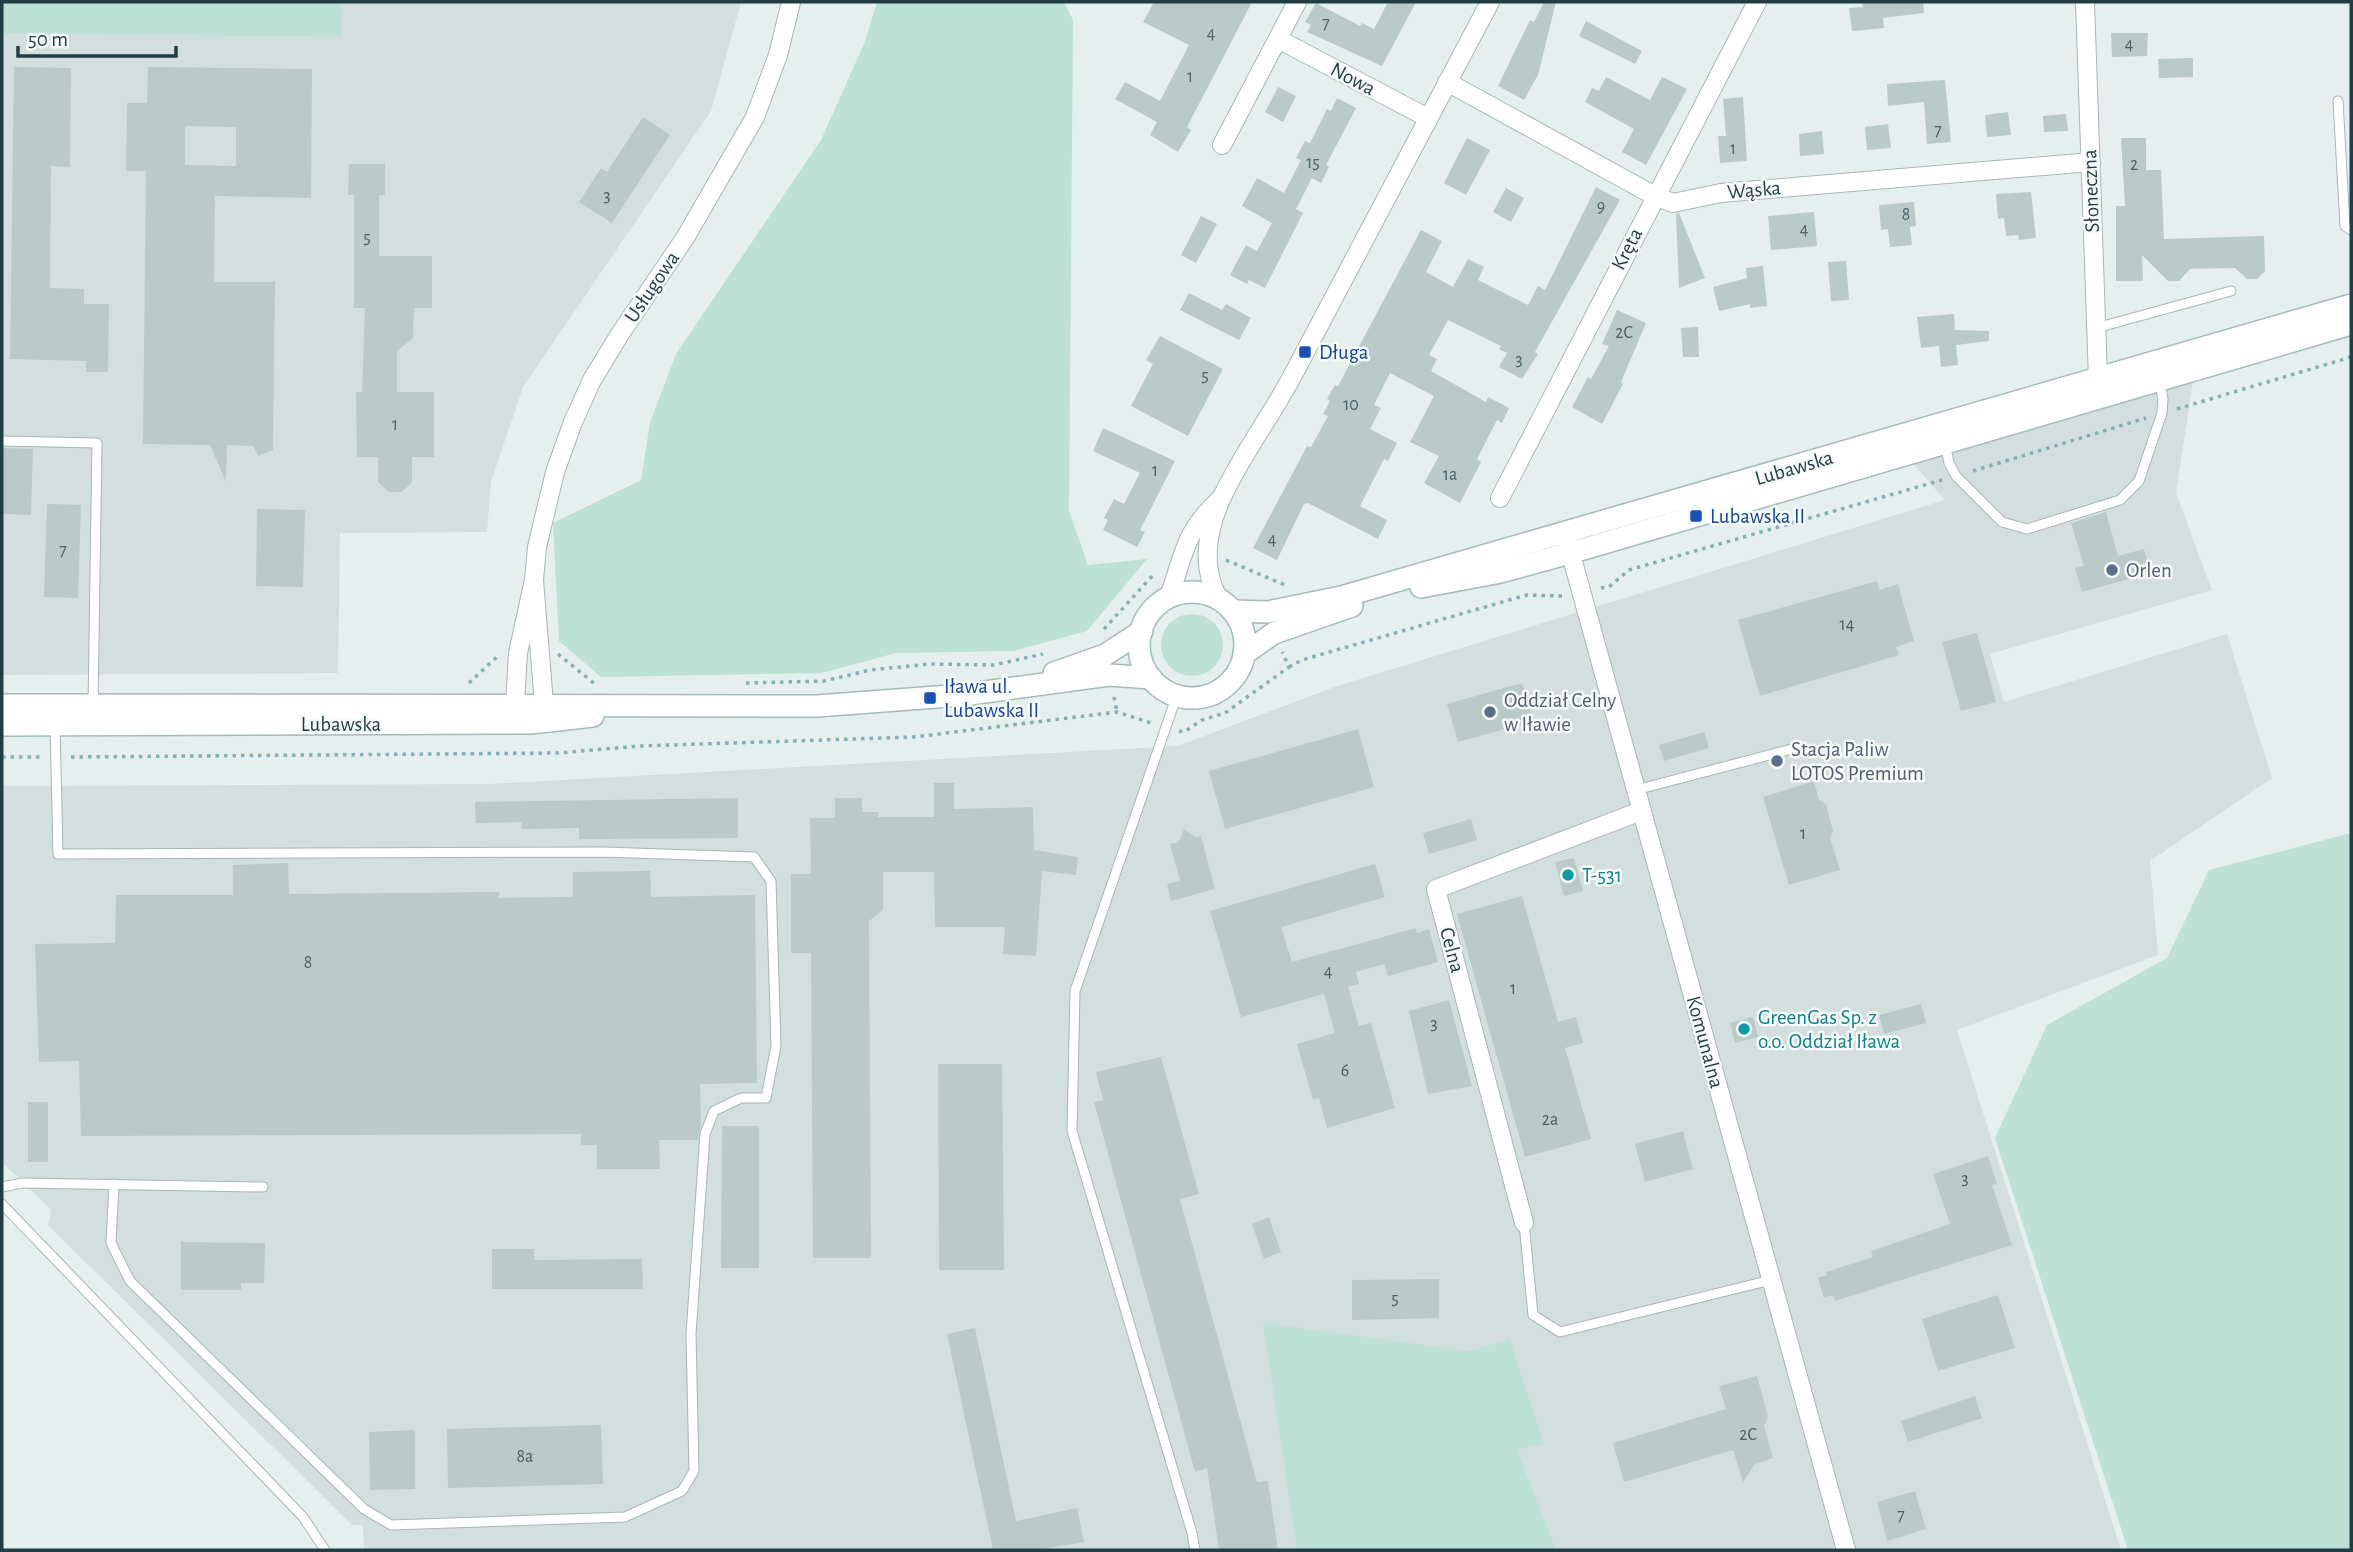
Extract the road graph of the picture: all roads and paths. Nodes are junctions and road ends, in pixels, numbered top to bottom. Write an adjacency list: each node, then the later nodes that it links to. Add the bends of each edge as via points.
1 (791, 2): 31 (street, Usługowa, via 755,117 692,227 620,334 573,422 544,516)
2 (1297, 2): 6 (street)
3 (1490, 2): 7 (street)
4 (1757, 2): 12 (street, Kręta)
5 (2085, 2): 11 (street, Słoneczna)
6 (1278, 39): 9 (street, Nowa); 10 (street)
7 (1447, 82): 9 (street); 12 (street, Wąska)
8 (2338, 101): 13 (lane, via 2345,226)
9 (1428, 118): 27 (street, via 1275,408)
10 (1222, 145)
11 (2091, 162): 12 (street, Wąska, via 1721,193 1673,203); 17 (street, Słoneczna)
12 (1655, 196): 28 (street, Kręta)
13 (2351, 230)
14 (2231, 291): 17 (lane)
15 (2351, 305): 19 (main road, Lubawska)
16 (2351, 324): 19 (main road, Lubawska)
17 (2095, 329): 20 (street, Słoneczna)
18 (2351, 358): 22 (path)
19 (2157, 372): 20 (main road, Lubawska); 21 (main road, Lubawska); 22 (lane)
20 (2098, 379): 21 (main road, via 2092,396); 23 (main road, Lubawska)
21 (2078, 406): 25 (main road, Lubawska)
22 (2162, 413): 26 (path); 26 (lane, via 2139,481 2120,500 2027,528 2002,522)
23 (1963, 419): 25 (lane); 29 (main road, Lubawska)
24 (2, 442): 48 (lane, via 97,443)
25 (1944, 445): 26 (lane); 29 (main road, Lubawska)
26 (1956, 476): 32 (path, via 1629,570 1609,587)
27 (1222, 497): 33 (street, via 1200,517 1187,538); 34 (street, via 1206,560 1209,581)
28 (1500, 498)
29 (1567, 543): 32 (street, Komunalna); 35 (main road, Lubawska); 37 (main road, Lubawska, via 1501,572 1370,600)
30 (1268, 579): 35 (path)
31 (534, 580): 43 (street, Usługowa, via 518,653); 44 (street, Usługowa)
32 (1581, 592): 39 (path, via 1509,600); 55 (street, Komunalna)
33 (1169, 597): 34 (main road, via 1194,592); 36 (main road, via 1157,606)
34 (1226, 605): 35 (main road, Lubawska); 38 (main road, via 1244,631)
35 (1268, 612)
36 (1142, 631): 40 (main road, via 1140,655); 41 (main road, Lubawska, via 1105,655)
37 (1274, 633): 38 (main road, Lubawska); 39 (path)
38 (1244, 654): 42 (main road, via 1240,668 1220,690 1192,698)
39 (1289, 667): 51 (path, via 1225,713 1184,732)
40 (1151, 678): 41 (main road, Lubawska, via 1109,676); 42 (main road)
41 (1019, 685): 46 (main road, Lubawska, via 963,695 817,706)
42 (1177, 695): 51 (lane)
43 (515, 704): 44 (main road, Lubawska); 48 (main road, Lubawska); 49 (street)
44 (544, 704): 46 (main road, Lubawska); 49 (street)
45 (2, 705): 47 (main road, Lubawska)
46 (679, 707): 49 (main road, Lubawska)
47 (55, 715): 48 (main road, Lubawska); 50 (main road, Lubawska); 54 (lane)
48 (92, 715): 49 (main road, Lubawska)
49 (531, 723)
50 (2, 725)
51 (1166, 727): 54 (path, via 1117,712 914,737 558,753); 64 (lane, via 1075,991 1072,1131)
52 (1792, 749): 55 (lane)
53 (2, 757): 54 (path)
54 (55, 757): 57 (lane, via 58,854 603,852 740,856 754,857 771,881 776,1046 766,1098 741,1098 715,1111 705,1134 691,1334 694,1471 682,1491 625,1517 391,1525 364,1508 130,1281 111,1243)
55 (1636, 790): 56 (street, Komunalna)
56 (1642, 811): 61 (street, Celna, via 1436,889); 62 (street, Komunalna)
57 (114, 1184): 58 (lane); 59 (lane, via 22,1183)
58 (263, 1187)
59 (2, 1188)
60 (2, 1204): 63 (lane, via 303,1517)
61 (1524, 1223): 62 (lane, via 1533,1315 1560,1332)
62 (1771, 1280): 65 (street, Komunalna)
63 (325, 1550)
64 (1195, 1550)
65 (1846, 1550)

